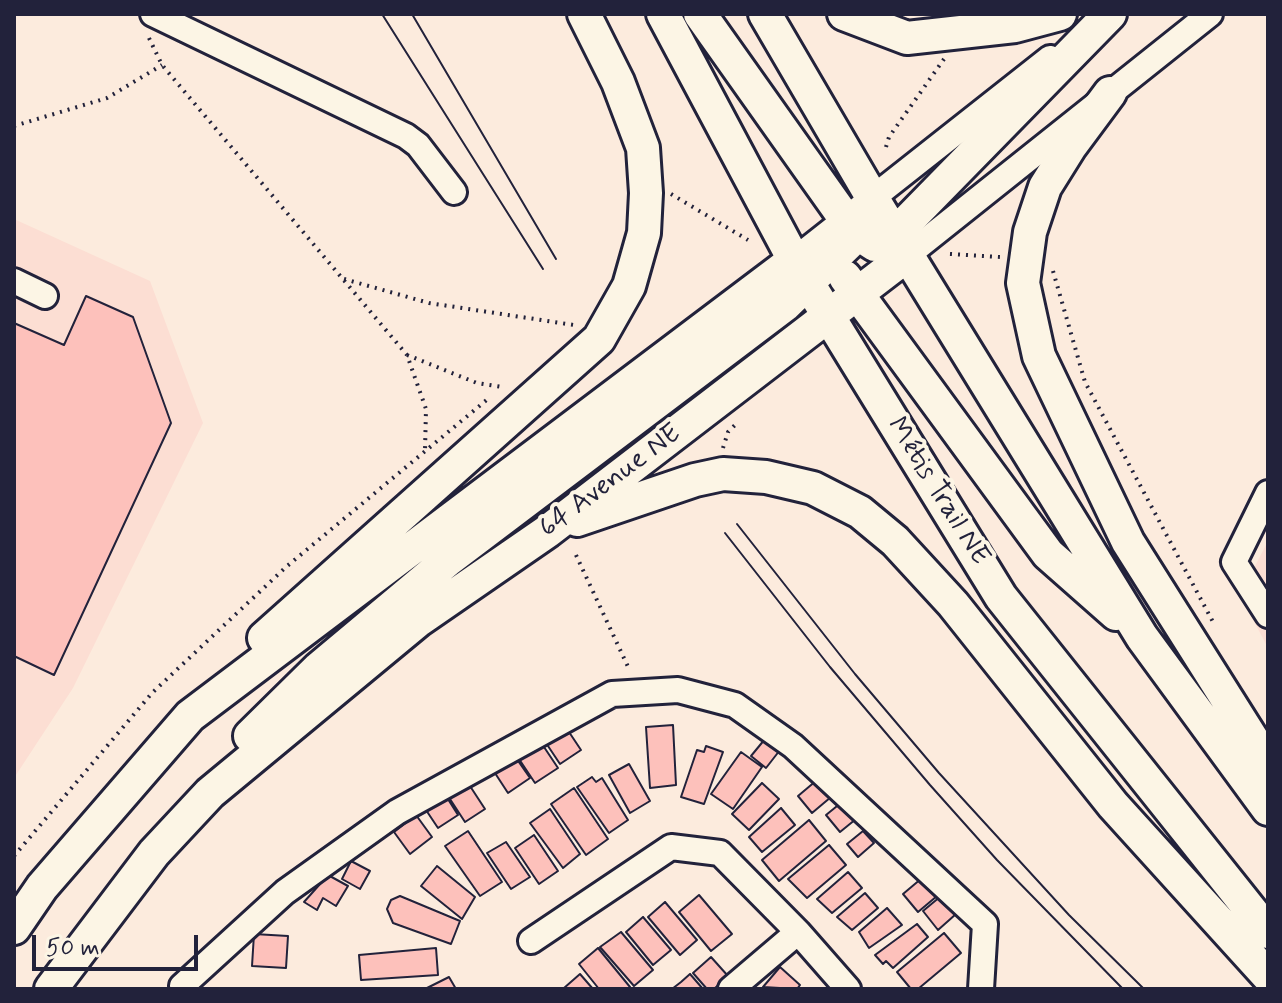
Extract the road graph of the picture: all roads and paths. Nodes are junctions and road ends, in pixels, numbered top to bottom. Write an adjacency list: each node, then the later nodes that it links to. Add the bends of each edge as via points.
1 (584, 14): 40 (main road, via 643,148 644,233 629,286 599,339 259,643)
2 (663, 14): 23 (main road)
3 (700, 14): 18 (main road)
4 (765, 14): 17 (main road)
5 (844, 14): 6 (main road, via 907,38 1015,26)
6 (1060, 14)
7 (1108, 14): 17 (street); 18 (main road)
8 (1210, 14): 12 (street)
9 (149, 20): 11 (path); 16 (street, via 406,136)
10 (947, 51): 14 (path)
11 (162, 65): 13 (path, via 107,98); 24 (path)
12 (1110, 93): 18 (street); 41 (main road, via 1045,187 1030,232 1023,283 1039,356 1128,542)
13 (14, 126)
14 (886, 147)
15 (665, 191): 19 (path)
16 (454, 192)
17 (873, 199): 18 (main road)
18 (878, 238): 23 (main road); 23 (main road); 38 (main road)
19 (748, 240)
20 (950, 254): 21 (path)
21 (1007, 258)
22 (1052, 261): 37 (path, via 1085,382)
23 (828, 277): 27 (main road); 38 (main road, via 1048,554); 40 (main road); 42 (main road, via 448,560 319,668 250,736)
24 (343, 278): 28 (path, via 429,303 576,325); 29 (path)
25 (14, 281): 26 (street)
26 (45, 296)
27 (829, 318): 34 (main road, 64 Avenue NE); 47 (main road, Métis Trail NE, via 1001,597)
28 (567, 335)
29 (407, 355): 31 (path, via 477,383); 32 (path, via 426,409)
30 (511, 380): 31 (path)
31 (502, 387): 32 (path)
32 (425, 451): 44 (path, via 286,567 152,693)
33 (1268, 493): 36 (street, via 1234,562)
34 (548, 531): 42 (main road, 64 Avenue NE, via 419,620); 49 (main road, via 723,474 813,488 860,512 953,604 1113,805)
35 (576, 555): 39 (path)
36 (1268, 615)
37 (1215, 626)
38 (1142, 637): 43 (main road)
39 (636, 693): 50 (street, via 612,694 397,812 285,892); 54 (street, via 678,690 735,705 793,746 985,924)
40 (190, 716): 45 (main road, via 42,887)
41 (1268, 764)
42 (210, 793): 51 (main road, 64 Avenue NE, via 154,853)
43 (1268, 809)
44 (14, 856)
45 (14, 928)
46 (798, 932): 48 (street, via 720,853 671,847); 52 (street); 53 (street)
47 (1268, 932)
48 (531, 941)
49 (1268, 976)
50 (183, 988)
51 (51, 989)
52 (731, 989)
53 (848, 989)
54 (981, 989)

